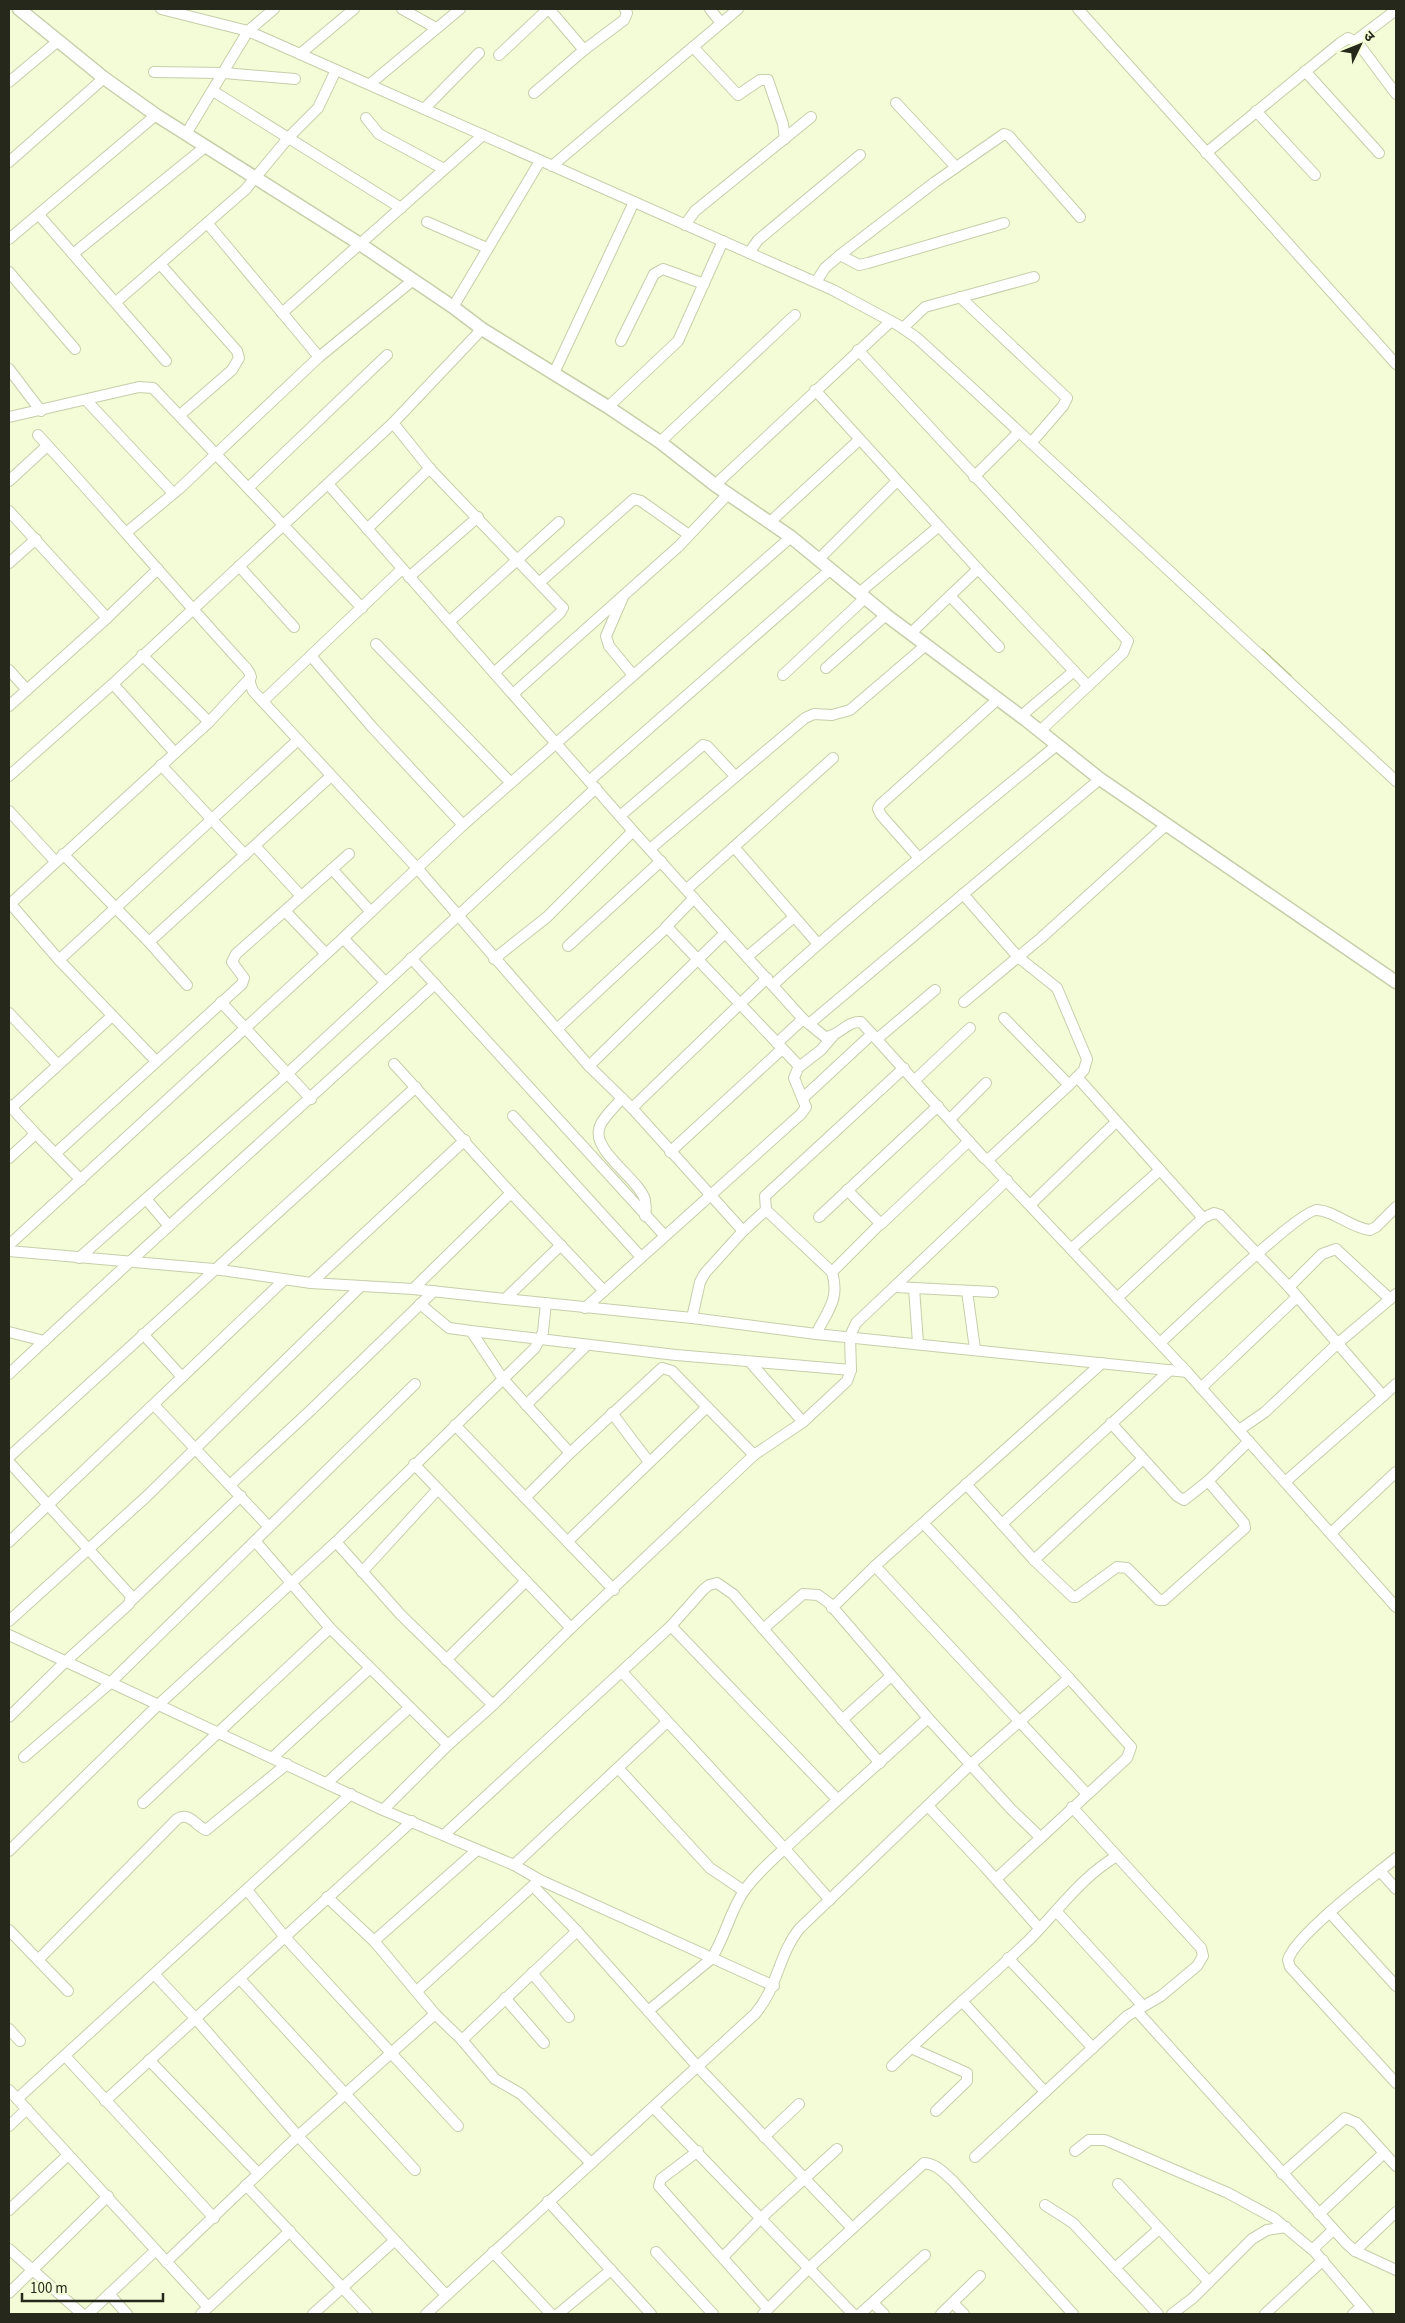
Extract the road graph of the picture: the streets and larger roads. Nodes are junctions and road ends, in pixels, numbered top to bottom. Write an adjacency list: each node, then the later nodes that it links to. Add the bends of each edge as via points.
1 (20, 9): 17 (street)
2 (161, 9): 12 (street)
3 (274, 9): 16 (street)
4 (354, 9): 22 (street)
5 (402, 9): 15 (street)
6 (460, 9): 15 (street)
7 (548, 9): 20 (street); 23 (street)
8 (625, 9): 20 (street, via 624,20)
9 (710, 9): 14 (street)
10 (738, 9): 14 (street)
11 (1078, 9): 46 (street)
12 (176, 10): 16 (street)
13 (1396, 10): 18 (street)
14 (722, 23): 19 (street)
15 (436, 28): 31 (street)
16 (248, 31): 22 (street); 27 (street)
17 (58, 41): 28 (street); 30 (street)
18 (1355, 41): 25 (street, via 1344,40); 32 (street)
19 (693, 47): 44 (street, via 738,95 760,80 768,80); 50 (street)
20 (584, 50): 34 (street)
21 (479, 53): 36 (street)
22 (300, 54): 24 (street)
23 (498, 55)
24 (336, 70): 31 (street); 43 (street, via 318,108)
25 (1305, 71): 37 (street); 47 (street)
26 (154, 72): 27 (street)
27 (224, 73): 29 (street); 33 (street)
28 (104, 78): 38 (street); 51 (street)
29 (294, 79)
30 (9, 82)
31 (370, 84): 36 (street)
32 (1394, 86)
33 (213, 91): 41 (street); 43 (street)
34 (534, 93)
35 (896, 103): 52 (street)
36 (424, 109): 42 (street)
37 (1256, 111): 46 (street); 54 (street)
38 (156, 115): 41 (street); 58 (street)
39 (811, 117): 44 (street)
40 (366, 118): 53 (street, via 379,134)
41 (186, 134): 45 (street)
42 (483, 135): 49 (street); 53 (street)
43 (288, 137): 55 (street); 57 (street)
44 (785, 139): 60 (street)
45 (205, 147): 55 (street); 69 (street)
46 (1206, 153): 91 (street)
47 (1379, 153)
48 (860, 155): 67 (street)
49 (540, 160): 50 (street); 68 (street)
50 (557, 161): 56 (street)
51 (9, 162)
52 (956, 167): 59 (street, via 1004,134 1009,136); 70 (street)
53 (444, 169): 57 (street)
54 (1314, 175)
55 (256, 177): 63 (street); 66 (street)
56 (634, 202): 60 (street); 93 (street)
57 (401, 208): 66 (street)
58 (39, 215): 64 (street); 69 (street)
59 (1080, 217)
60 (690, 218): 65 (street)
61 (427, 222): 68 (street)
62 (1004, 223): 70 (street, via 868,264 859,264)
63 (208, 224): 71 (street); 80 (street)
64 (9, 239)
65 (722, 241): 67 (street); 76 (street)
66 (360, 244): 75 (street); 80 (street)
67 (753, 247): 73 (street)
68 (487, 248): 79 (street)
69 (73, 254): 78 (street)
70 (840, 255): 73 (street)
71 (160, 264): 78 (street); 98 (street, via 237,351 239,358 232,370)
72 (9, 272): 86 (street)
73 (820, 275): 82 (street)
74 (1034, 277): 77 (street)
75 (412, 281): 79 (street); 89 (street)
76 (704, 284): 85 (street, via 658,270); 96 (street, via 678,340)
77 (960, 297): 83 (street, via 925,307); 103 (street, via 1067,398 1064,406)
78 (116, 302): 90 (street)
79 (453, 306): 84 (street)
80 (282, 314): 89 (street)
81 (795, 315): 105 (street)
82 (891, 321): 83 (street); 87 (street)
83 (906, 325): 101 (street)
84 (482, 329): 93 (street); 100 (street)
85 (621, 341)
86 (75, 349)
87 (858, 350): 94 (street); 110 (street)
88 (387, 355): 114 (street)
89 (320, 357): 107 (street)
90 (166, 361)
91 (1396, 364)
92 (9, 369): 97 (street)
93 (554, 373): 96 (street)
94 (815, 390): 104 (street); 113 (street)
95 (86, 400): 97 (street); 98 (street, via 148,386); 115 (street)
96 (608, 407): 105 (street)
97 (42, 411): 99 (street)
98 (180, 415): 107 (street)
99 (9, 417)
100 (393, 422): 108 (street); 112 (street)
101 (1019, 432): 103 (street); 110 (street)
102 (38, 435): 106 (street)
103 (1034, 438): 179 (street)
104 (859, 440): 111 (street); 120 (street)
105 (660, 442): 113 (street)
106 (48, 446): 109 (street); 124 (street)
107 (217, 453): 114 (street); 115 (street)
108 (430, 468): 118 (street); 123 (street)
109 (11, 476)
110 (974, 477): 160 (street, via 1128,641 1123,653)
111 (897, 481): 122 (street); 128 (street)
112 (328, 484): 121 (street); 123 (street)
113 (715, 485): 116 (street)
114 (249, 487): 121 (street)
115 (173, 493): 124 (street)
116 (728, 494): 120 (street); 125 (street)
117 (9, 511): 127 (street)
118 (478, 517): 129 (street); 135 (street)
119 (560, 522): 129 (street)
120 (770, 522): 126 (street)
121 (284, 524): 131 (street); 140 (street)
122 (938, 527): 134 (street); 138 (street)
123 (367, 529): 135 (street)
124 (127, 532): 132 (street)
125 (689, 535): 136 (street, via 641,501 634,500); 137 (street)
126 (791, 537): 128 (street); 156 (street)
127 (36, 539): 130 (street); 143 (street)
128 (819, 559): 133 (street)
129 (518, 560): 136 (street); 144 (street)
130 (9, 563)
131 (239, 566): 141 (street); 145 (street)
132 (158, 569): 141 (street); 143 (street)
133 (831, 569): 138 (street); 181 (street)
134 (978, 569): 139 (street); 154 (street)
135 (406, 573): 140 (street); 144 (street)
136 (540, 582): 155 (street, via 561,604 562,610)
137 (623, 596): 156 (street, via 606,636 609,646); 162 (street)
138 (862, 596): 142 (street); 157 (street)
139 (950, 596): 146 (street); 149 (street)
140 (362, 608): 151 (street)
141 (192, 610): 150 (street); 158 (street)
142 (886, 615): 146 (street); 152 (street)
143 (107, 618): 161 (street)
144 (450, 621): 155 (street)
145 (294, 628)
146 (911, 633): 148 (street)
147 (376, 644): 180 (street)
148 (926, 645): 163 (street); 177 (street, via 850,710 805,718)
149 (999, 647)
150 (142, 655): 159 (street); 167 (street)
151 (311, 656): 164 (street); 185 (street)
152 (826, 668)
153 (9, 670): 161 (street)
154 (1074, 671): 160 (street); 166 (street)
155 (494, 673): 162 (street)
156 (634, 675): 170 (street)
157 (783, 675)
158 (251, 677): 164 (street, via 251,687); 167 (street)
159 (112, 684): 172 (street); 175 (street)
160 (1088, 686): 168 (street)
161 (27, 690): 165 (street)
162 (513, 694): 170 (street)
163 (998, 699): 166 (street); 194 (street, via 878,809)
164 (263, 701): 169 (street)
165 (9, 706)
166 (1021, 716): 168 (street)
167 (209, 722): 172 (street)
168 (1040, 731): 171 (street)
169 (298, 740): 176 (street); 184 (street)
170 (556, 743): 180 (street); 181 (street)
171 (1057, 745): 178 (street); 194 (street)
172 (175, 753): 174 (street)
173 (833, 758): 189 (street)
174 (162, 765): 184 (street); 191 (street)
175 (9, 776)
176 (331, 776): 188 (street); 197 (street)
177 (735, 776): 183 (street, via 702,744); 190 (street)
178 (1100, 778): 186 (street); 200 (street)
179 (1396, 781)
180 (511, 783): 185 (street)
181 (592, 784): 183 (street); 207 (street)
182 (9, 811): 196 (street)
183 (620, 816): 187 (street)
184 (211, 819): 193 (street); 204 (street)
185 (463, 825): 197 (street)
186 (1166, 825): 217 (street); 224 (street)
187 (633, 832): 190 (street); 219 (street, via 547,917)
188 (255, 846): 193 (street); 201 (street)
189 (734, 847): 199 (street); 208 (street)
190 (650, 849): 195 (street)
191 (63, 854): 196 (street); 204 (street)
192 (349, 854): 198 (street)
193 (244, 855): 212 (street)
194 (920, 858): 213 (street)
195 (661, 861): 199 (street); 214 (street)
196 (55, 862): 203 (street)
197 (417, 868): 206 (street); 207 (street)
198 (332, 869): 201 (street); 206 (street)
199 (687, 889): 202 (street)
200 (963, 894): 217 (street); 234 (street)
201 (301, 896): 205 (street)
202 (694, 898): 209 (street); 210 (street)
203 (9, 903): 221 (street)
204 (116, 907): 212 (street); 221 (street)
205 (285, 911): 215 (street); 228 (street, via 233,958 232,962 244,982)
206 (371, 912): 211 (street)
207 (456, 916): 218 (street); 219 (street)
208 (794, 918): 213 (street); 216 (street)
209 (666, 927): 220 (street); 237 (street)
210 (725, 933): 216 (street); 220 (street)
211 (344, 938): 215 (street); 222 (street)
212 (149, 942): 226 (street)
213 (818, 944): 223 (street)
214 (568, 946)
215 (326, 954): 235 (street)
216 (747, 957): 223 (street)
217 (1018, 957): 229 (street); 248 (street, via 1057,988 1087,1059 1084,1070)
218 (411, 958): 222 (street); 225 (street)
219 (494, 959): 237 (street)
220 (697, 959): 230 (street); 244 (street)
221 (59, 960): 232 (street)
222 (385, 982): 247 (street)
223 (770, 982): 230 (street); 234 (street)
224 (1396, 982)
225 (435, 984): 255 (street); 279 (street)
226 (187, 985)
227 (935, 990): 239 (street)
228 (221, 1002): 235 (street); 241 (street)
229 (964, 1002)
230 (741, 1004): 240 (street); 258 (street)
231 (9, 1013): 243 (street)
232 (112, 1016): 241 (street); 243 (street)
233 (1004, 1018): 251 (street)
234 (806, 1022): 238 (street, via 822,1035); 240 (street)
235 (245, 1028): 247 (street); 270 (street)
236 (970, 1028): 249 (street)
237 (557, 1029): 244 (street)
238 (833, 1036): 239 (street, via 855,1022 861,1022); 245 (street)
239 (875, 1037): 246 (street); 254 (street)
240 (779, 1046): 245 (street); 265 (street)
241 (156, 1061): 266 (street)
242 (394, 1064): 252 (street)
243 (58, 1065): 256 (street)
244 (589, 1066): 253 (street)
245 (799, 1067): 254 (street, via 794,1078)
246 (904, 1068): 249 (street); 278 (street, via 765,1196)
247 (288, 1073): 255 (street); 275 (street)
248 (1077, 1077): 251 (street); 261 (street)
249 (915, 1080): 257 (street)
250 (986, 1083): 260 (street)
251 (1069, 1085): 268 (street, via 992,1157)
252 (416, 1087): 263 (street); 294 (street)
253 (622, 1098): 258 (street); 279 (street, via 601,1125 599,1134 609,1156 642,1192)
254 (803, 1098): 274 (street, via 805,1110)
255 (311, 1099): 283 (street)
256 (10, 1106): 262 (street)
257 (938, 1106): 260 (street); 272 (street)
258 (632, 1108): 265 (street)
259 (513, 1116): 291 (street)
260 (950, 1119): 264 (street)
261 (1116, 1122): 269 (street); 276 (street)
262 (34, 1132): 266 (street); 267 (street)
263 (465, 1140): 273 (street); 297 (street)
264 (969, 1140): 268 (street); 282 (street)
265 (670, 1152): 274 (street)
266 (56, 1153): 270 (street)
267 (9, 1158)
268 (986, 1159): 271 (street)
269 (1160, 1170): 281 (street); 288 (street)
270 (81, 1180): 286 (street)
271 (1006, 1180): 276 (street); 299 (street)
272 (847, 1190): 280 (street); 282 (street)
273 (511, 1193): 287 (street); 302 (street)
274 (711, 1196): 284 (street); 285 (street)
275 (146, 1199): 283 (street); 292 (street)
276 (1030, 1205): 288 (street)
277 (1396, 1207): 290 (street, via 1370,1230 1314,1210)
278 (766, 1210): 284 (street); 295 (street)
279 (645, 1216): 285 (street)
280 (819, 1217)
281 (1203, 1218): 290 (street, via 1214,1213 1220,1215); 310 (street)
282 (880, 1224): 295 (street)
283 (169, 1226): 293 (street)
284 (743, 1232): 314 (street, via 705,1273)
285 (664, 1236): 291 (street)
286 (9, 1245)
287 (561, 1245): 305 (street); 309 (street)
288 (1071, 1249): 310 (street)
289 (9, 1251): 292 (street)
290 (1256, 1254): 300 (street); 323 (street)
291 (641, 1257): 305 (street)
292 (79, 1258): 293 (street)
293 (129, 1262): 294 (street); 321 (street)
294 (214, 1269): 296 (street); 317 (street)
295 (832, 1272): 318 (street, via 836,1295)
296 (284, 1280): 297 (street); 333 (street)
297 (311, 1283): 298 (street)
298 (360, 1287): 302 (street); 348 (street)
299 (895, 1287): 301 (street); 319 (street, via 856,1323)
300 (1288, 1287): 307 (street, via 1322,1254 1336,1249); 308 (street)
301 (914, 1288): 303 (street); 322 (street)
302 (413, 1289): 304 (street)
303 (966, 1290): 306 (street); 326 (street)
304 (434, 1291): 309 (street); 312 (street)
305 (604, 1291): 313 (street)
306 (993, 1292)
307 (1393, 1296): 324 (street)
308 (1297, 1297): 324 (street); 337 (street)
309 (505, 1298): 311 (street)
310 (1117, 1298): 323 (street)
311 (546, 1303): 313 (street); 320 (street)
312 (420, 1304): 316 (street, via 449,1328); 360 (street)
313 (585, 1308): 314 (street)
314 (692, 1318): 318 (street)
315 (9, 1332): 321 (street)
316 (471, 1332): 320 (street); 334 (street)
317 (144, 1334): 333 (street); 351 (street)
318 (816, 1334): 319 (street)
319 (850, 1336): 322 (street); 329 (street)
320 (540, 1340): 325 (street); 334 (street)
321 (44, 1341): 332 (street)
322 (918, 1343): 326 (street)
323 (1160, 1343): 331 (street)
324 (1337, 1344): 338 (street); 346 (street, via 1265,1412)
325 (587, 1345): 327 (street); 340 (street)
326 (975, 1349): 328 (street)
327 (750, 1362): 329 (street); 343 (street)
328 (1102, 1363): 330 (street); 359 (street)
329 (851, 1370): 343 (street, via 847,1381)
330 (1170, 1370): 331 (street); 344 (street)
331 (1187, 1372): 337 (street)
332 (9, 1374)
333 (182, 1378): 339 (street)
334 (503, 1379): 340 (street); 345 (street)
335 (415, 1384): 367 (street)
336 (1396, 1384): 338 (street)
337 (1202, 1388): 346 (street)
338 (1383, 1396): 358 (street)
339 (154, 1404): 348 (street); 364 (street)
340 (526, 1405): 349 (street)
341 (707, 1407): 342 (street, via 672,1371 662,1368); 350 (street); 354 (street)
342 (612, 1413): 349 (street); 354 (street)
343 (803, 1422): 350 (street)
344 (1111, 1423): 352 (street); 366 (street)
345 (455, 1425): 355 (street); 363 (street)
346 (1239, 1430): 347 (street)
347 (1249, 1441): 357 (street); 358 (street)
348 (196, 1448): 360 (street); 373 (street)
349 (570, 1453): 363 (street)
350 (754, 1455): 379 (street)
351 (9, 1458)
352 (1143, 1459): 357 (street, via 1182,1499); 374 (street)
353 (9, 1462): 364 (street)
354 (649, 1462): 370 (street)
355 (414, 1464): 361 (street); 372 (street)
356 (1396, 1472): 368 (street)
357 (1208, 1481): 374 (street, via 1245,1528 1164,1600 1159,1600 1127,1568 1122,1567 1117,1567 1072,1597)
358 (1285, 1482): 368 (street)
359 (966, 1484): 365 (street); 366 (street)
360 (230, 1485): 362 (street)
361 (438, 1489): 376 (street); 377 (street)
362 (241, 1496): 367 (street); 380 (street)
363 (525, 1498): 370 (street)
364 (48, 1504): 371 (street); 373 (street)
365 (924, 1524): 375 (street); 394 (street)
366 (1002, 1524): 374 (street)
367 (269, 1527): 369 (street)
368 (1331, 1533): 381 (street)
369 (256, 1541): 378 (street); 395 (street)
370 (568, 1541): 379 (street)
371 (9, 1542)
372 (336, 1542): 376 (street); 378 (street)
373 (89, 1549): 380 (street, via 129,1592); 383 (street)
374 (1034, 1560)
375 (875, 1566): 382 (street); 402 (street)
376 (362, 1572): 389 (street)
377 (526, 1581): 386 (street); 389 (street)
378 (291, 1583): 385 (street); 396 (street)
379 (614, 1590): 386 (street)
380 (131, 1601): 390 (street)
381 (1396, 1607)
382 (832, 1608): 387 (street, via 818,1595 803,1594); 393 (street)
383 (9, 1621)
384 (671, 1626): 387 (street, via 703,1590 717,1583 733,1594); 392 (street); 415 (street)
385 (330, 1628): 391 (street); 404 (street)
386 (571, 1628): 397 (street)
387 (763, 1630): 401 (street)
388 (9, 1635): 390 (street)
389 (446, 1660): 397 (street)
390 (65, 1662): 395 (street); 399 (street)
391 (369, 1669): 398 (street); 407 (street)
392 (622, 1672): 403 (street); 421 (street)
393 (892, 1676): 400 (street); 401 (street)
394 (1069, 1678): 402 (street); 414 (street, via 1131,1747 1127,1758)
395 (109, 1684): 396 (street); 406 (street)
396 (157, 1706): 404 (street); 425 (street)
397 (493, 1706): 405 (street)
398 (408, 1708): 405 (street); 412 (street)
399 (9, 1717)
400 (928, 1718): 408 (street); 410 (street)
401 (842, 1720): 408 (street)
402 (1018, 1721): 410 (street); 414 (street)
403 (667, 1722): 411 (street); 423 (street)
404 (218, 1733): 407 (street); 416 (street)
405 (448, 1745): 419 (street)
406 (24, 1757)
407 (272, 1758): 409 (street)
408 (880, 1763): 415 (street)
409 (287, 1764): 412 (street); 446 (street, via 206,1830 188,1817 177,1819)
410 (970, 1765): 417 (street); 422 (street)
411 (619, 1769): 428 (street); 434 (street, via 710,1868)
412 (327, 1782): 413 (street)
413 (351, 1794): 419 (street); 433 (street)
414 (1087, 1794): 418 (street)
415 (837, 1799): 423 (street)
416 (143, 1803)
417 (928, 1806): 430 (street); 436 (street)
418 (1072, 1807): 422 (street); 426 (street)
419 (383, 1810): 420 (street)
420 (412, 1821): 421 (street); 435 (street)
421 (444, 1835): 424 (street)
422 (1040, 1837): 430 (street)
423 (785, 1849): 434 (street); 436 (street)
424 (477, 1850): 428 (street); 443 (street)
425 (9, 1851)
426 (1117, 1856): 437 (street, via 1098,1868); 456 (street, via 1203,1952 1197,1966 1161,1996)
427 (1396, 1858): 429 (street)
428 (514, 1865): 431 (street)
429 (1380, 1871): 432 (street); 438 (street)
430 (996, 1878): 439 (street)
431 (536, 1883): 441 (street); 445 (street); 452 (street)
432 (1396, 1889)
433 (246, 1890): 442 (street); 448 (street)
434 (744, 1891): 445 (street)
435 (327, 1897): 442 (street); 443 (street)
436 (830, 1900): 450 (street, via 786,1947)
437 (1056, 1911): 439 (street); 456 (street)
438 (1330, 1913): 451 (street); 472 (street, via 1296,1946 1288,1960 1290,1967)
439 (1040, 1928): 444 (street)
440 (9, 1930): 446 (street)
441 (577, 1931): 447 (street); 457 (street)
442 (284, 1936): 449 (street); 467 (street)
443 (374, 1941): 452 (street)
444 (1008, 1958): 455 (street); 466 (street)
445 (711, 1959): 450 (street); 457 (street)
446 (38, 1960): 453 (street)
447 (532, 1972): 454 (street); 459 (street)
448 (154, 1975): 460 (street); 468 (street)
449 (240, 1979): 460 (street); 475 (street)
450 (774, 1986): 470 (street, via 755,2014)
451 (1396, 1986)
452 (418, 1990): 458 (street)
453 (68, 1991)
454 (505, 1998): 462 (street); 464 (street)
455 (962, 2001): 465 (street); 474 (street)
456 (1140, 2008): 466 (street); 496 (street)
457 (648, 2011): 470 (street)
458 (435, 2014): 462 (street); 467 (street)
459 (569, 2017)
460 (195, 2018): 469 (street); 484 (street)
461 (9, 2029): 463 (street)
462 (462, 2040): 492 (street, via 494,2079 521,2094)
463 (20, 2041)
464 (544, 2042)
465 (911, 2048): 471 (street); 481 (street, via 967,2073 967,2081)
466 (1093, 2048): 474 (street)
467 (391, 2054): 475 (street); 483 (street)
468 (66, 2057): 476 (street); 477 (street)
469 (149, 2060): 477 (street); 495 (street)
470 (697, 2066): 479 (street); 485 (street)
471 (892, 2066)
472 (1396, 2083)
473 (9, 2090): 476 (street)
474 (1045, 2092): 491 (street)
475 (347, 2094): 484 (street); 494 (street)
476 (17, 2099): 480 (street)
477 (105, 2100): 506 (street)
478 (799, 2104): 485 (street)
479 (654, 2108): 487 (street); 492 (street)
480 (27, 2109): 482 (street); 490 (street)
481 (936, 2111)
482 (9, 2126)
483 (458, 2126)
484 (298, 2136): 495 (street); 513 (street)
485 (764, 2137): 497 (street)
486 (837, 2149): 497 (street)
487 (698, 2151): 507 (street); 521 (street, via 661,2179 658,2186)
488 (1074, 2151): 508 (street, via 1089,2140 1105,2140 1256,2206)
489 (1384, 2153): 493 (street); 496 (street, via 1357,2123 1345,2118); 505 (street)
490 (67, 2156): 500 (street); 503 (street)
491 (975, 2157)
492 (591, 2163): 501 (street)
493 (1396, 2166)
494 (415, 2170)
495 (258, 2173): 499 (street)
496 (1282, 2174): 505 (street)
497 (804, 2178): 507 (street); 509 (street)
498 (1118, 2184): 510 (street)
499 (246, 2185): 506 (street); 512 (street)
500 (108, 2196): 516 (street); 526 (street)
501 (548, 2202): 518 (street); 527 (street)
502 (1045, 2205): 525 (street, via 1073,2223)
503 (9, 2210)
504 (1396, 2212): 517 (street)
505 (1319, 2214): 511 (street)
506 (214, 2218): 523 (street)
507 (761, 2218): 521 (street); 524 (street)
508 (1286, 2227): 515 (street); 530 (street, via 1267,2230 1252,2239)
509 (852, 2228): 524 (street); 555 (street, via 918,2167 924,2163 931,2164 953,2181)
510 (1159, 2230): 525 (street); 530 (street)
511 (1334, 2230): 515 (street); 517 (street)
512 (290, 2231): 531 (street); 537 (street)
513 (394, 2241): 531 (street); 534 (street)
514 (9, 2248): 526 (street)
515 (1313, 2249): 522 (street)
516 (156, 2250): 523 (street); 533 (street)
517 (1355, 2251): 528 (street)
518 (493, 2252): 534 (street); 546 (street)
519 (656, 2252): 549 (street)
520 (925, 2255): 535 (street)
521 (723, 2257): 538 (street)
522 (1323, 2260): 539 (street); 558 (street)
523 (166, 2262): 537 (street)
524 (809, 2268): 538 (street); 550 (street)
525 (1114, 2268): 556 (street)
526 (33, 2270): 532 (street); 540 (street)
527 (611, 2270): 547 (street); 548 (street)
528 (1396, 2270)
529 (980, 2276): 536 (street)
530 (1209, 2282): 557 (street)
531 (342, 2288): 543 (street); 544 (street)
532 (9, 2293)
533 (109, 2294): 541 (street); 542 (street)
534 (445, 2294): 545 (street)
535 (873, 2303): 551 (street); 552 (street)
536 (953, 2303): 553 (street); 554 (street)
537 (205, 2311)
538 (766, 2311)
539 (1365, 2311): 559 (street)
540 (82, 2314)
541 (88, 2314)
542 (127, 2314)
543 (313, 2314)
544 (367, 2314)
545 (426, 2314)
546 (551, 2314)
547 (558, 2314)
548 (651, 2314)
549 (713, 2314)
550 (853, 2314)
551 (860, 2314)
552 (884, 2314)
553 (941, 2314)
554 (964, 2314)
555 (1073, 2314)
556 (1158, 2314)
557 (1172, 2314)
558 (1265, 2314)
559 (1353, 2314)

